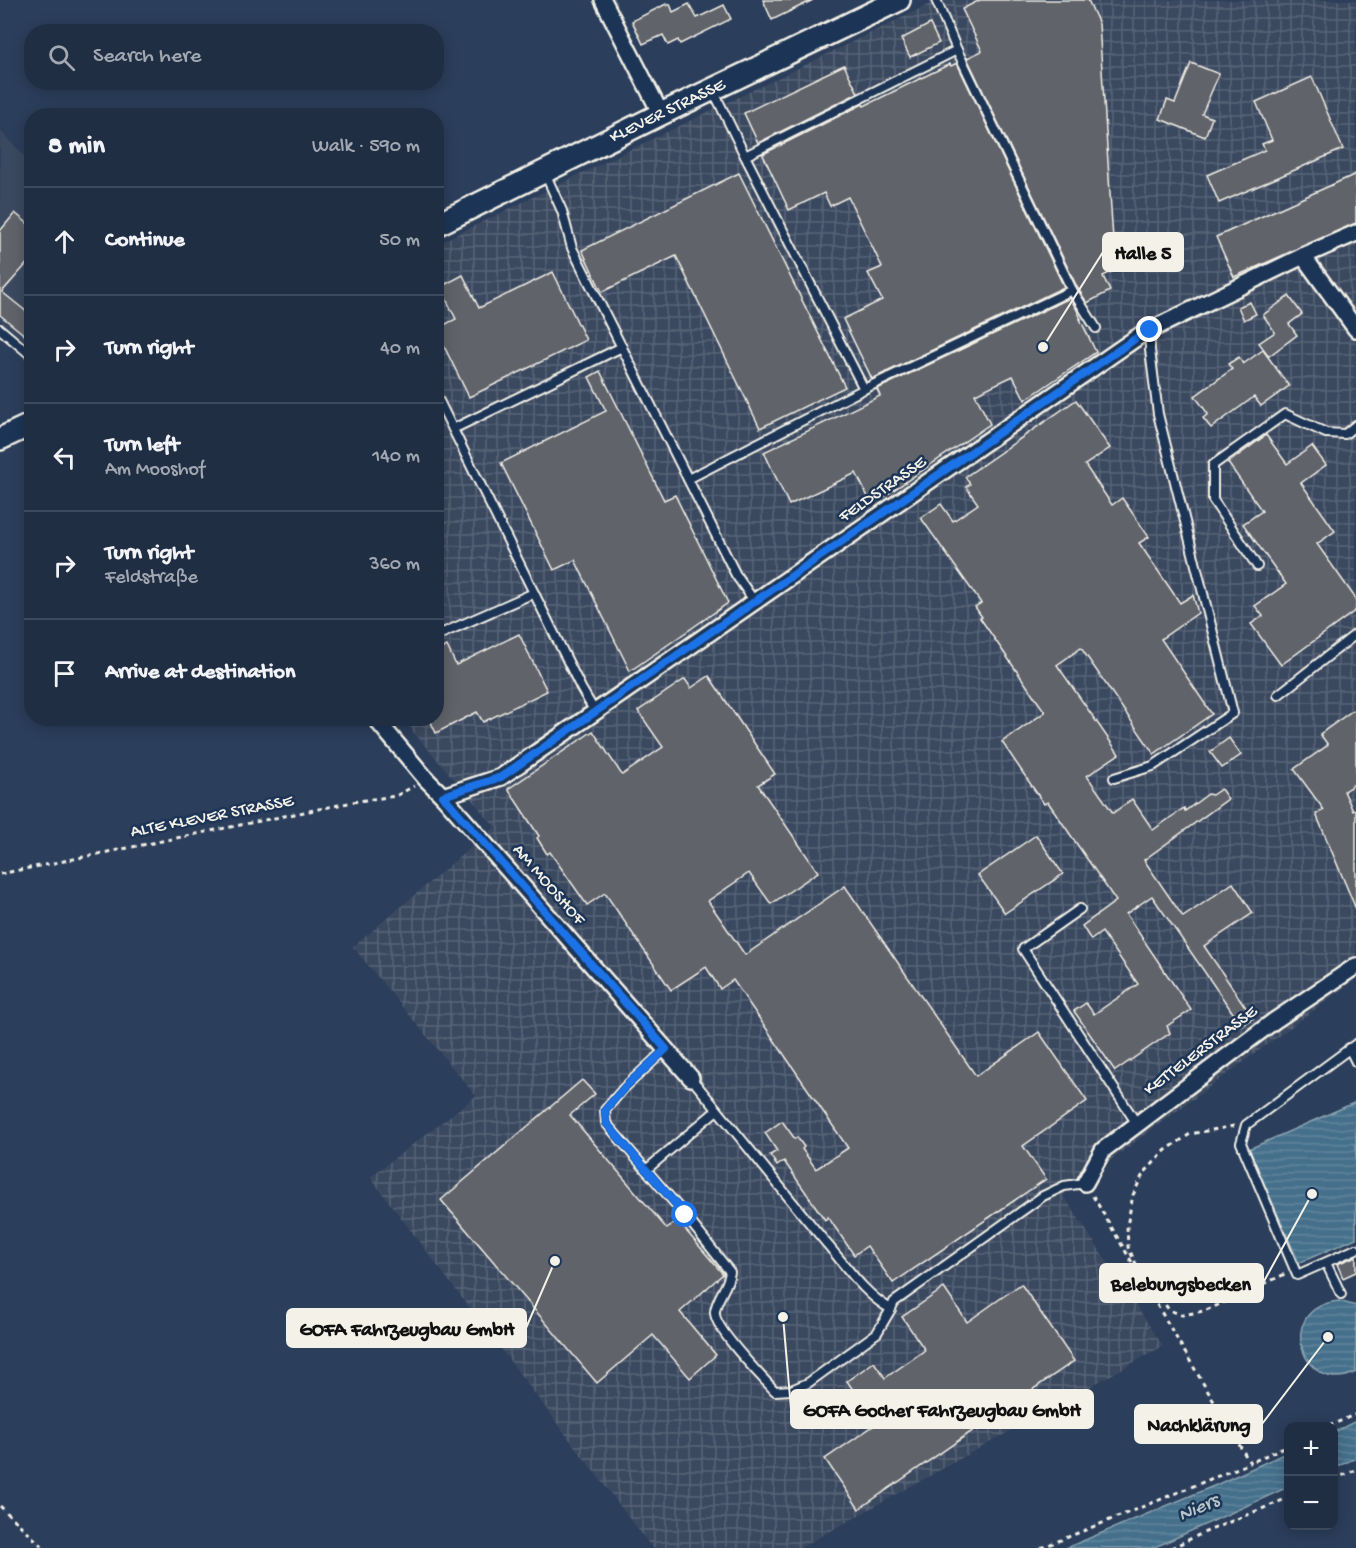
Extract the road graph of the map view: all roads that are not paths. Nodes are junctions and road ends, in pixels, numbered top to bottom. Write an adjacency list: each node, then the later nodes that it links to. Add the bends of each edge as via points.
1 (603, 0): 6 (street)
2 (899, 0): 5 (street, KLEVER STRASSE)
3 (936, 0): 4 (lane)
4 (957, 50): 7 (lane); 12 (lane)
5 (713, 90): 6 (street, KLEVER STRASSE); 7 (lane)
6 (661, 114): 8 (street, KLEVER STRASSE)
7 (746, 156): 19 (lane)
8 (544, 172): 9 (street, KLEVER STRASSE); 17 (lane, via 562,211 572,248)
9 (444, 221)
10 (1356, 233): 11 (street, FELDSTRASSE)
11 (1303, 256): 15 (street); 16 (street, FELDSTRASSE)
12 (1072, 290): 13 (lane); 19 (lane)
13 (1096, 328)
14 (0, 329): 18 (lane)
15 (1356, 329)
16 (1150, 330): 28 (street, FELDSTRASSE); 34 (lane, via 1158,414 1233,713 1153,766)
17 (622, 347): 23 (lane); 25 (lane)
18 (24, 349)
19 (864, 389): 25 (lane)
20 (444, 411): 23 (lane)
21 (1356, 425): 26 (lane, via 1345,434 1326,433 1285,414 1213,465 1213,500)
22 (24, 428): 24 (street)
23 (453, 429): 27 (lane)
24 (0, 439)
25 (688, 479): 28 (lane, via 736,575)
26 (1257, 566)
27 (534, 593): 29 (lane); 32 (lane)
28 (755, 602): 32 (street, FELDSTRASSE)
29 (444, 632)
30 (1356, 634): 31 (lane)
31 (1278, 695)
32 (595, 712): 35 (street, FELDSTRASSE, via 501,777)
33 (382, 726): 35 (street, AM MOOSHOF)
34 (1114, 778)
35 (443, 796): 39 (street, AM MOOSHOF)
36 (1080, 909): 43 (lane, via 1023,949)
37 (1356, 966): 43 (street, KETTELERSTRASSE, via 1274,1021)
38 (1353, 1046): 40 (lane); 47 (lane, via 1246,1125 1241,1143 1297,1275)
39 (666, 1049): 41 (street, AM MOOSHOF); 44 (lane, via 605,1110 606,1123)
40 (1356, 1062)
41 (691, 1078): 42 (lane)
42 (717, 1110): 44 (lane); 49 (lane, via 856,1278 879,1303)
43 (1137, 1124): 45 (street, KETTELERSTRASSE, via 1103,1150)
44 (646, 1170): 49 (lane, via 730,1272 714,1312 717,1323 775,1391 808,1383 877,1333)
45 (1085, 1183): 49 (lane, via 1064,1186 1043,1196 894,1302)
46 (1356, 1250): 47 (lane)
47 (1326, 1263): 48 (lane)
48 (1341, 1294)
49 (891, 1309)

